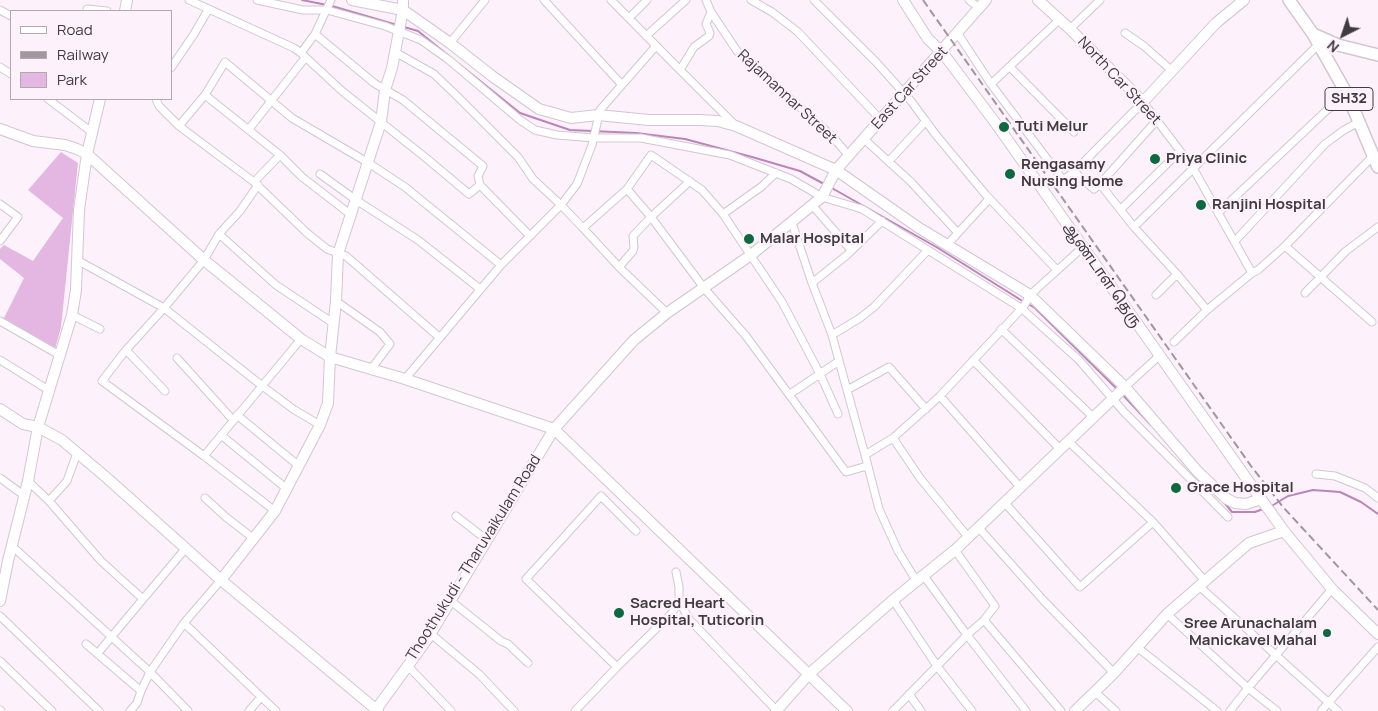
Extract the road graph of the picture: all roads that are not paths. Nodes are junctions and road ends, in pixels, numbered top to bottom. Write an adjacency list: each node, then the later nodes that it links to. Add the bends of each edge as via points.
1 (189, 0): 24 (street)
2 (257, 0): 19 (street, via 303,10)
3 (352, 0): 21 (street)
4 (485, 0): 34 (street)
5 (545, 0): 45 (street)
6 (611, 0): 25 (street)
7 (647, 0): 25 (street)
8 (686, 0): 32 (street)
9 (715, 0): 20 (street)
10 (751, 0): 56 (street, via 798,32)
11 (814, 0): 48 (street)
12 (903, 0): 37 (street, ஆண்டாள் தெரு, via 928,39)
13 (970, 0): 18 (street)
14 (1038, 0): 26 (street, North Car Street)
15 (1100, 0): 27 (street)
16 (1244, 0): 43 (street, via 1216,23)
17 (1289, 0): 33 (main road)
18 (983, 4): 31 (street, East Car Street)
19 (329, 6): 28 (street); 30 (street)
20 (709, 6): 42 (street, via 706,24 709,36 694,47); 73 (street, Rajamannar Street, via 737,51 832,136)
21 (402, 8): 28 (street); 34 (street)
22 (87, 9): 23 (street)
23 (97, 10)
24 (208, 10): 39 (street, via 294,48); 40 (street)
25 (629, 18): 32 (street)
26 (1060, 20): 27 (street, North Car Street); 41 (street)
27 (1070, 29): 54 (street, North Car Street)
28 (398, 30): 36 (street); 67 (street, via 430,46 535,130 557,135)
29 (1125, 33): 43 (street)
30 (315, 34): 39 (street); 46 (street)
31 (958, 34): 37 (street, East Car Street); 44 (street)
32 (646, 36): 35 (street)
33 (1316, 39): 38 (main road); 49 (main road, SH32); 77 (street, via 1262,102)
34 (450, 43): 55 (street, via 539,109 571,118)
35 (656, 46): 42 (street); 45 (street)
36 (395, 52): 46 (street); 91 (street, via 434,74 518,156 533,179)
37 (942, 52): 48 (street, East Car Street); 110 (street, ஆண்டாள் தெரு)
38 (1378, 55)
39 (303, 56): 53 (street); 59 (street)
40 (172, 67)
41 (1010, 67): 44 (street); 65 (street)
42 (680, 70): 62 (street)
43 (1171, 70): 54 (street)
44 (991, 84): 78 (street, via 1060,177 1066,179)
45 (622, 85): 55 (street, via 604,104)
46 (385, 90): 59 (street); 85 (street, via 403,100 483,166 478,176)
47 (205, 94): 53 (street, via 225,62); 61 (street); 64 (street)
48 (904, 94): 56 (street, East Car Street); 58 (street)
49 (1348, 96): 60 (main road, SH32); 94 (street, via 1327,110)
50 (49, 100): 66 (street)
51 (100, 100): 66 (street)
52 (156, 100): 61 (street)
53 (273, 101): 64 (street); 74 (street, via 292,118)
54 (1143, 102): 57 (street, North Car Street); 78 (street)
55 (598, 118): 62 (street, via 718,121); 67 (street)
56 (881, 120): 68 (street, East Car Street)
57 (1158, 120): 69 (street, North Car Street); 84 (street)
58 (926, 121): 75 (street); 88 (street)
59 (381, 122): 74 (street); 85 (street, via 469,194)
60 (1359, 122): 70 (main road, SH32); 107 (street, via 1325,144)
61 (179, 126): 83 (street)
62 (736, 126): 80 (street)
63 (0, 129): 71 (street, via 33,141 65,145)
64 (249, 129): 72 (street)
65 (1074, 132)
66 (93, 133): 71 (street)
67 (594, 136): 79 (street, via 641,138 730,155); 91 (street, via 577,184)
68 (864, 139): 73 (street, East Car Street); 75 (street)
69 (1180, 151): 77 (street, North Car Street); 93 (street)
70 (1376, 153): 76 (main road, SH32); 109 (street)
71 (86, 154): 115 (street, via 78,210); 116 (street)
72 (280, 155): 83 (street); 95 (street, via 302,177)
73 (849, 156): 80 (street, East Car Street)
74 (367, 162): 89 (street); 117 (street, via 405,187)
75 (889, 162): 103 (street)
76 (1378, 167)
77 (1193, 168): 94 (street, North Car Street); 100 (street)
78 (1074, 172): 84 (street, via 1094,189)
79 (776, 173): 87 (street); 96 (street)
80 (835, 173): 87 (street, East Car Street); 108 (street)
81 (320, 174): 89 (street)
82 (690, 181): 86 (street, via 651,155); 96 (street); 97 (street)
83 (256, 183): 104 (street, via 240,211); 113 (street, via 306,233)
84 (1100, 184): 93 (street)
85 (480, 185): 105 (street)
86 (627, 189): 97 (street); 102 (street)
87 (823, 195): 92 (street, East Car Street); 99 (street, via 862,209)
88 (989, 199): 103 (street); 119 (street)
89 (356, 200): 95 (street); 125 (street, via 418,240)
90 (0, 204): 106 (street, via 18,217)
91 (561, 205): 102 (street); 105 (street)
92 (813, 206): 98 (street, East Car Street); 111 (street)
93 (1121, 209): 100 (street)
94 (1218, 213): 107 (street, North Car Street)
95 (350, 214): 113 (street)
96 (724, 214): 114 (street)
97 (651, 217): 118 (street, via 634,236 633,251); 124 (street)
98 (792, 222): 114 (street, East Car Street); 123 (street)
99 (882, 222): 111 (street); 112 (street)
100 (1134, 227): 121 (street)
101 (1378, 227): 122 (street, via 1346,251)
102 (583, 228): 118 (street)
103 (958, 233): 108 (street)
104 (219, 234): 116 (street); 136 (street, via 276,285)
105 (530, 235): 117 (street)
106 (0, 241)
107 (1235, 241): 120 (street, North Car Street)
108 (947, 245): 129 (street)
109 (1285, 246): 120 (street); 122 (street)
110 (1082, 247): 119 (street); 145 (street, ஆண்டாள் தெரு)
111 (851, 250): 123 (street)
112 (928, 250): 129 (street); 139 (street, via 874,307)
113 (338, 254): 128 (street); 140 (street, via 346,256)
114 (751, 255): 124 (street, East Car Street); 152 (street, via 782,302)
115 (76, 260): 130 (street); 133 (street)
116 (204, 260): 130 (street); 141 (street)
117 (501, 264): 125 (street)
118 (619, 267): 132 (street)
119 (1056, 270): 129 (street)
120 (1252, 273): 131 (street)
121 (1177, 274): 127 (street); 131 (street)
122 (1321, 278): 126 (street); 135 (street)
123 (812, 283): 139 (street)
124 (704, 288): 132 (street, Thoothukudi - Tharuvaikulam Road); 159 (street)
125 (480, 289): 140 (street)
126 (1305, 293)
127 (1156, 296)
128 (336, 301): 136 (street); 151 (street, via 380,332 390,344)
129 (1025, 302): 138 (street); 158 (street); 158 (street, via 1079,360)
130 (164, 308): 143 (street); 154 (street)
131 (1207, 310): 142 (street)
132 (667, 313): 168 (street, Thoothukudi - Tharuvaikulam Road, via 634,340)
133 (72, 316): 137 (street); 144 (street)
134 (0, 321): 144 (street)
135 (1372, 322)
136 (333, 323): 146 (street)
137 (100, 329)
138 (1001, 329): 149 (street); 164 (street)
139 (832, 335): 150 (street)
140 (438, 337): 153 (street)
141 (301, 339): 146 (street); 154 (street)
142 (1174, 342)
143 (126, 350): 157 (street); 175 (street, via 102,382)
144 (61, 356): 155 (street)
145 (1159, 356): 158 (street); 188 (street, ஆண்டாள் தெரு)
146 (330, 357): 151 (street); 166 (street, via 328,402)
147 (177, 358): 165 (street)
148 (0, 360): 155 (street)
149 (973, 360): 160 (street); 172 (street)
150 (839, 361): 152 (street); 156 (street)
151 (372, 368): 153 (street)
152 (820, 374): 159 (street); 163 (street)
153 (405, 379): 168 (street)
154 (261, 385): 165 (street); 166 (street)
155 (50, 390): 167 (street)
156 (846, 390): 162 (street, via 889,367); 174 (street)
157 (165, 391)
158 (1119, 392): 164 (street); 188 (street, via 1227,499 1246,504); 191 (street, via 1124,412)
159 (790, 394): 177 (street, via 846,472)
160 (940, 396): 162 (street); 181 (street)
161 (0, 409): 167 (street, via 23,424)
162 (926, 409): 170 (street)
163 (838, 414)
164 (1093, 417): 171 (street)
165 (235, 418): 169 (street); 176 (street)
166 (320, 425): 176 (street)
167 (38, 427): 173 (street); 180 (street)
168 (554, 429): 198 (street, Thoothukudi - Tharuvaikulam Road); 233 (street)
169 (221, 435): 175 (street); 182 (street)
170 (893, 438): 174 (street); 196 (street, via 920,478)
171 (1068, 441): 172 (street); 192 (street)
172 (1060, 449): 181 (street)
173 (77, 453): 186 (street, via 67,481); 200 (street)
174 (866, 454): 177 (street)
175 (204, 456): 189 (street)
176 (298, 466): 182 (street)
177 (867, 466): 204 (street, via 879,509 898,551)
178 (1316, 474): 185 (street, via 1335,476 1365,488)
179 (0, 478): 183 (street)
180 (28, 481): 183 (street); 186 (street)
181 (1020, 487): 187 (street)
182 (287, 489): 189 (street)
183 (24, 496): 199 (street)
184 (205, 498): 197 (street)
185 (1378, 498)
186 (49, 501): 208 (street, via 95,555)
187 (1004, 502): 192 (street, via 1080,587); 193 (street)
188 (1263, 502): 195 (street, ஆண்டாள் தெரு)
189 (274, 511): 197 (street)
190 (456, 516): 198 (street)
191 (1228, 517)
192 (1153, 522): 206 (street)
193 (978, 527): 196 (street); 232 (street)
194 (636, 531): 230 (street, via 601,496 526,579)
195 (1284, 531): 206 (street, via 1249,543); 207 (street, ஆண்டாள் தெரு)
196 (968, 537): 201 (street)
197 (253, 538): 205 (street)
198 (488, 540): 211 (street, Thoothukudi - Tharuvaikulam Road)
199 (12, 546): 202 (street); 220 (street)
200 (186, 548): 205 (street); 208 (street)
201 (955, 550): 204 (street); 215 (street, via 995,606)
202 (4, 559): 210 (street)
203 (676, 572): 212 (street)
204 (920, 579): 209 (street); 219 (street)
205 (221, 580): 216 (street); 246 (street)
206 (1202, 583): 213 (street); 225 (street)
207 (1332, 589): 218 (street, ஆண்டாள் தெரு); 225 (street)
208 (143, 599): 220 (street)
209 (893, 600): 229 (street); 233 (street)
210 (0, 601)
211 (451, 601): 217 (street, Thoothukudi - Tharuvaikulam Road); 227 (street)
212 (679, 601): 230 (street); 250 (street, via 689,618)
213 (1167, 614): 222 (street); 234 (street)
214 (0, 616): 241 (street)
215 (984, 620): 219 (street); 256 (street)
216 (184, 623): 231 (street); 238 (street)
217 (431, 634): 228 (street, Thoothukudi - Tharuvaikulam Road); 248 (street, via 480,675)
218 (1378, 634)
219 (967, 635): 229 (street); 255 (street)
220 (112, 637): 224 (street); 231 (street)
221 (86, 644): 224 (street)
222 (1137, 647): 232 (street); 259 (street)
223 (1378, 647): 239 (street)
224 (98, 653): 235 (street)
225 (1277, 655): 234 (street); 239 (street)
226 (0, 661): 240 (street)
227 (528, 663)
228 (408, 666): 246 (street, Thoothukudi - Tharuvaikulam Road); 247 (street)
229 (938, 666): 237 (street); 254 (street)
230 (617, 667): 249 (street)
231 (150, 672): 235 (street); 243 (street)
232 (1114, 673): 236 (street)
233 (809, 674): 250 (street); 251 (street)
234 (1248, 688): 260 (street); 261 (street)
235 (141, 691): 242 (street)
236 (1095, 692): 257 (street); 258 (street)
237 (909, 694): 252 (street); 253 (street)
238 (261, 697): 244 (street); 245 (street)
239 (1329, 703): 262 (street); 263 (street)
240 (52, 711)
241 (99, 711)
242 (130, 711)
243 (188, 711)
244 (249, 711)
245 (276, 711)
246 (376, 711)
247 (451, 711)
248 (514, 711)
249 (575, 711)
250 (776, 711)
251 (847, 711)
252 (893, 711)
253 (921, 711)
254 (972, 711)
255 (1026, 711)
256 (1062, 711)
257 (1075, 711)
258 (1116, 711)
259 (1217, 711)
260 (1230, 711)
261 (1278, 711)
262 (1321, 711)
263 (1338, 711)

